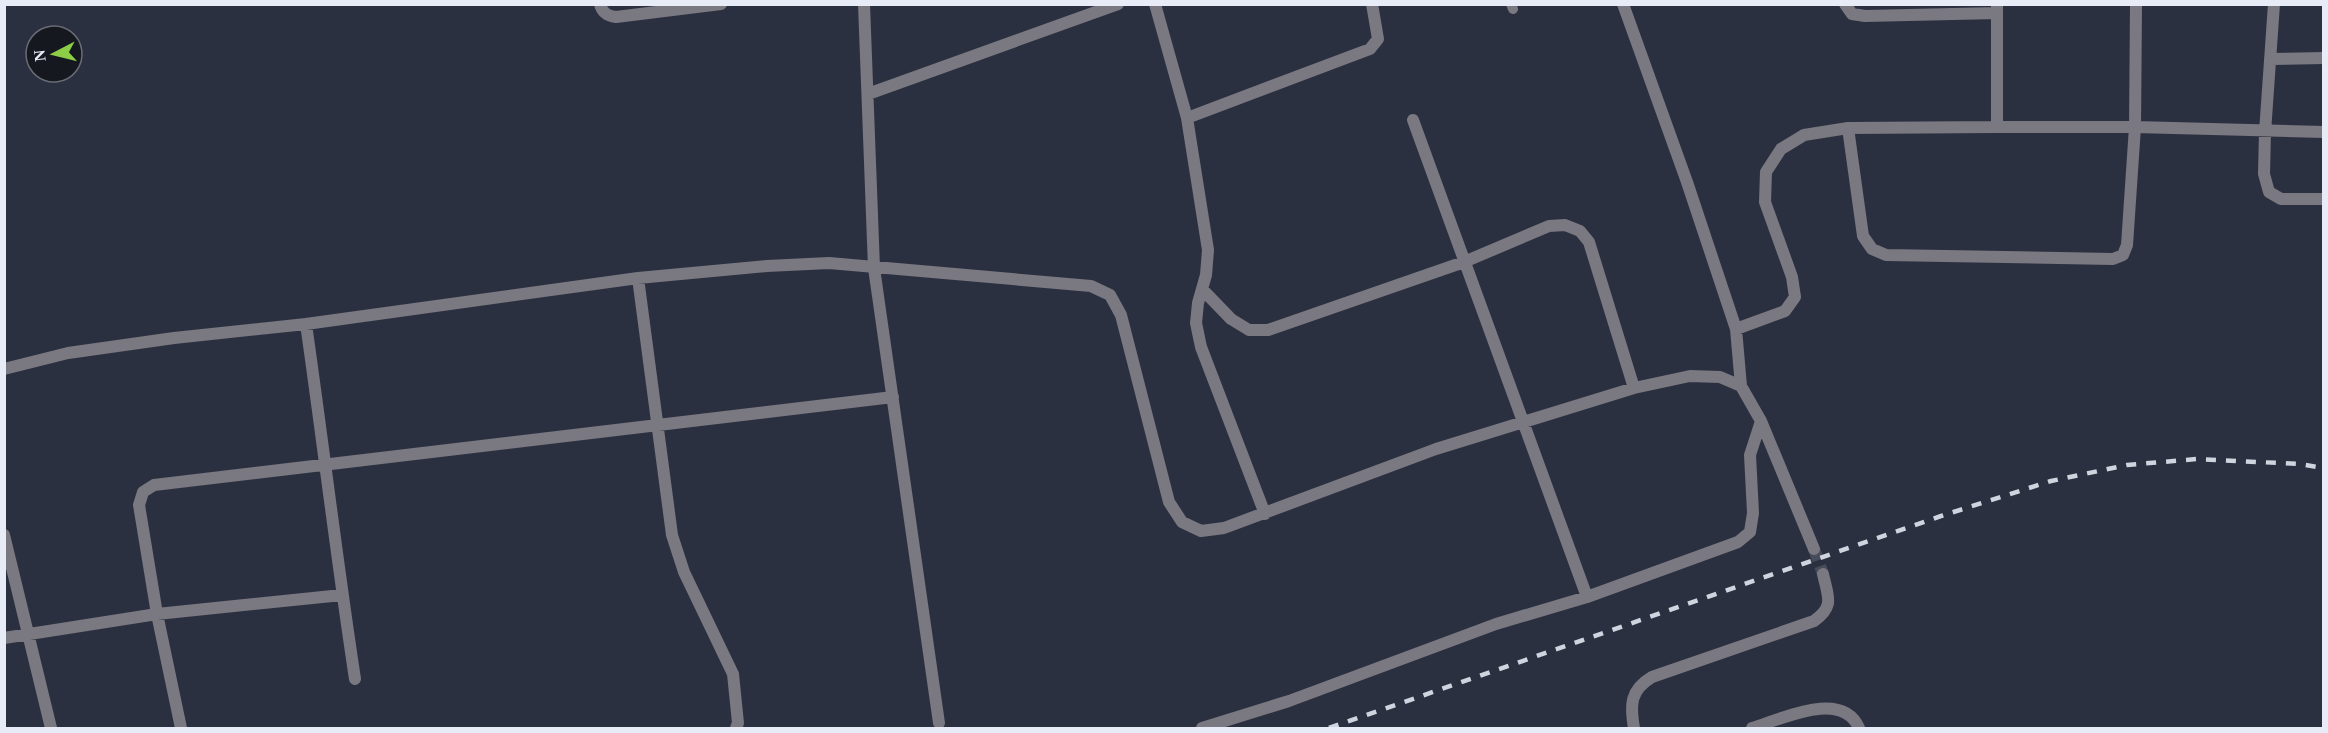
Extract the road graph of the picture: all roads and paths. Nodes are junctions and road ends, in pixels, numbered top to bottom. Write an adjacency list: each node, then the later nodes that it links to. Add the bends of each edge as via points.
1 (600, 4): 2 (street, via 608,16 616,17)
2 (721, 4)
3 (864, 4): 14 (street)
4 (1118, 4): 14 (street)
5 (1155, 4): 15 (street)
6 (1372, 4): 15 (street, via 1378,39 1370,49)
7 (1623, 4): 28 (street)
8 (1845, 4): 11 (street, via 1852,14 1865,16)
9 (2136, 4): 18 (street)
10 (2274, 4): 13 (street)
11 (1997, 9): 17 (street)
12 (2324, 58): 13 (street)
13 (2270, 59): 20 (street)
14 (868, 94): 24 (street)
15 (1186, 118): 26 (street, via 1208,250)
16 (1413, 120): 23 (street)
17 (1997, 127): 18 (street); 19 (street)
18 (2134, 127): 19 (street, via 2127,245 2123,255 2113,259 1886,255 1872,249 1863,236); 20 (street)
19 (1848, 128): 28 (street, via 1804,135 1781,149 1766,172 1765,202 1792,277 1795,297 1785,311)
20 (2265, 132): 21 (street); 22 (street, via 2264,174 2269,192 2281,199)
21 (2324, 132)
22 (2324, 199)
23 (1464, 262): 26 (street, via 1268,330 1249,330); 31 (street, via 1549,226 1565,225 1580,231 1589,242); 34 (street)
24 (874, 268): 25 (street, via 829,263); 32 (street); 37 (street, via 1091,286 1110,295 1121,315 1169,502 1182,522 1201,531 1224,528)
25 (638, 278): 27 (street); 35 (street)
26 (1202, 289): 37 (street, via 1196,323 1201,347)
27 (306, 324): 29 (street, via 68,353); 36 (street)
28 (1736, 329): 30 (street)
29 (4, 369)
30 (1741, 386): 31 (street, via 1720,377 1690,376); 33 (street)
31 (1634, 388): 34 (street)
32 (893, 397): 35 (street); 47 (street)
33 (1761, 421): 39 (street); 42 (street, via 1750,455 1750,532 1738,542)
34 (1523, 422): 37 (street, via 1436,449); 42 (street)
35 (656, 425): 36 (street); 50 (street, via 672,535 684,572 733,674)
36 (327, 465): 41 (street); 43 (street, via 154,485 143,492 139,505)
37 (1265, 514)
38 (4, 535): 44 (street)
39 (1814, 549)
40 (1823, 574): 52 (street, via 1826,612 1814,621 1652,677 1634,694)
41 (342, 596): 43 (street); 46 (street)
42 (1587, 597): 51 (street, via 1496,624)
43 (157, 614): 44 (street); 49 (street)
44 (26, 633): 45 (street); 48 (street)
45 (4, 638)
46 (356, 679)
47 (939, 723)
48 (51, 729)
49 (181, 729)
50 (736, 729)
51 (1202, 729)
52 (1634, 729)
53 (1752, 729): 54 (street, via 1828,707 1843,710)
54 (1859, 729)

